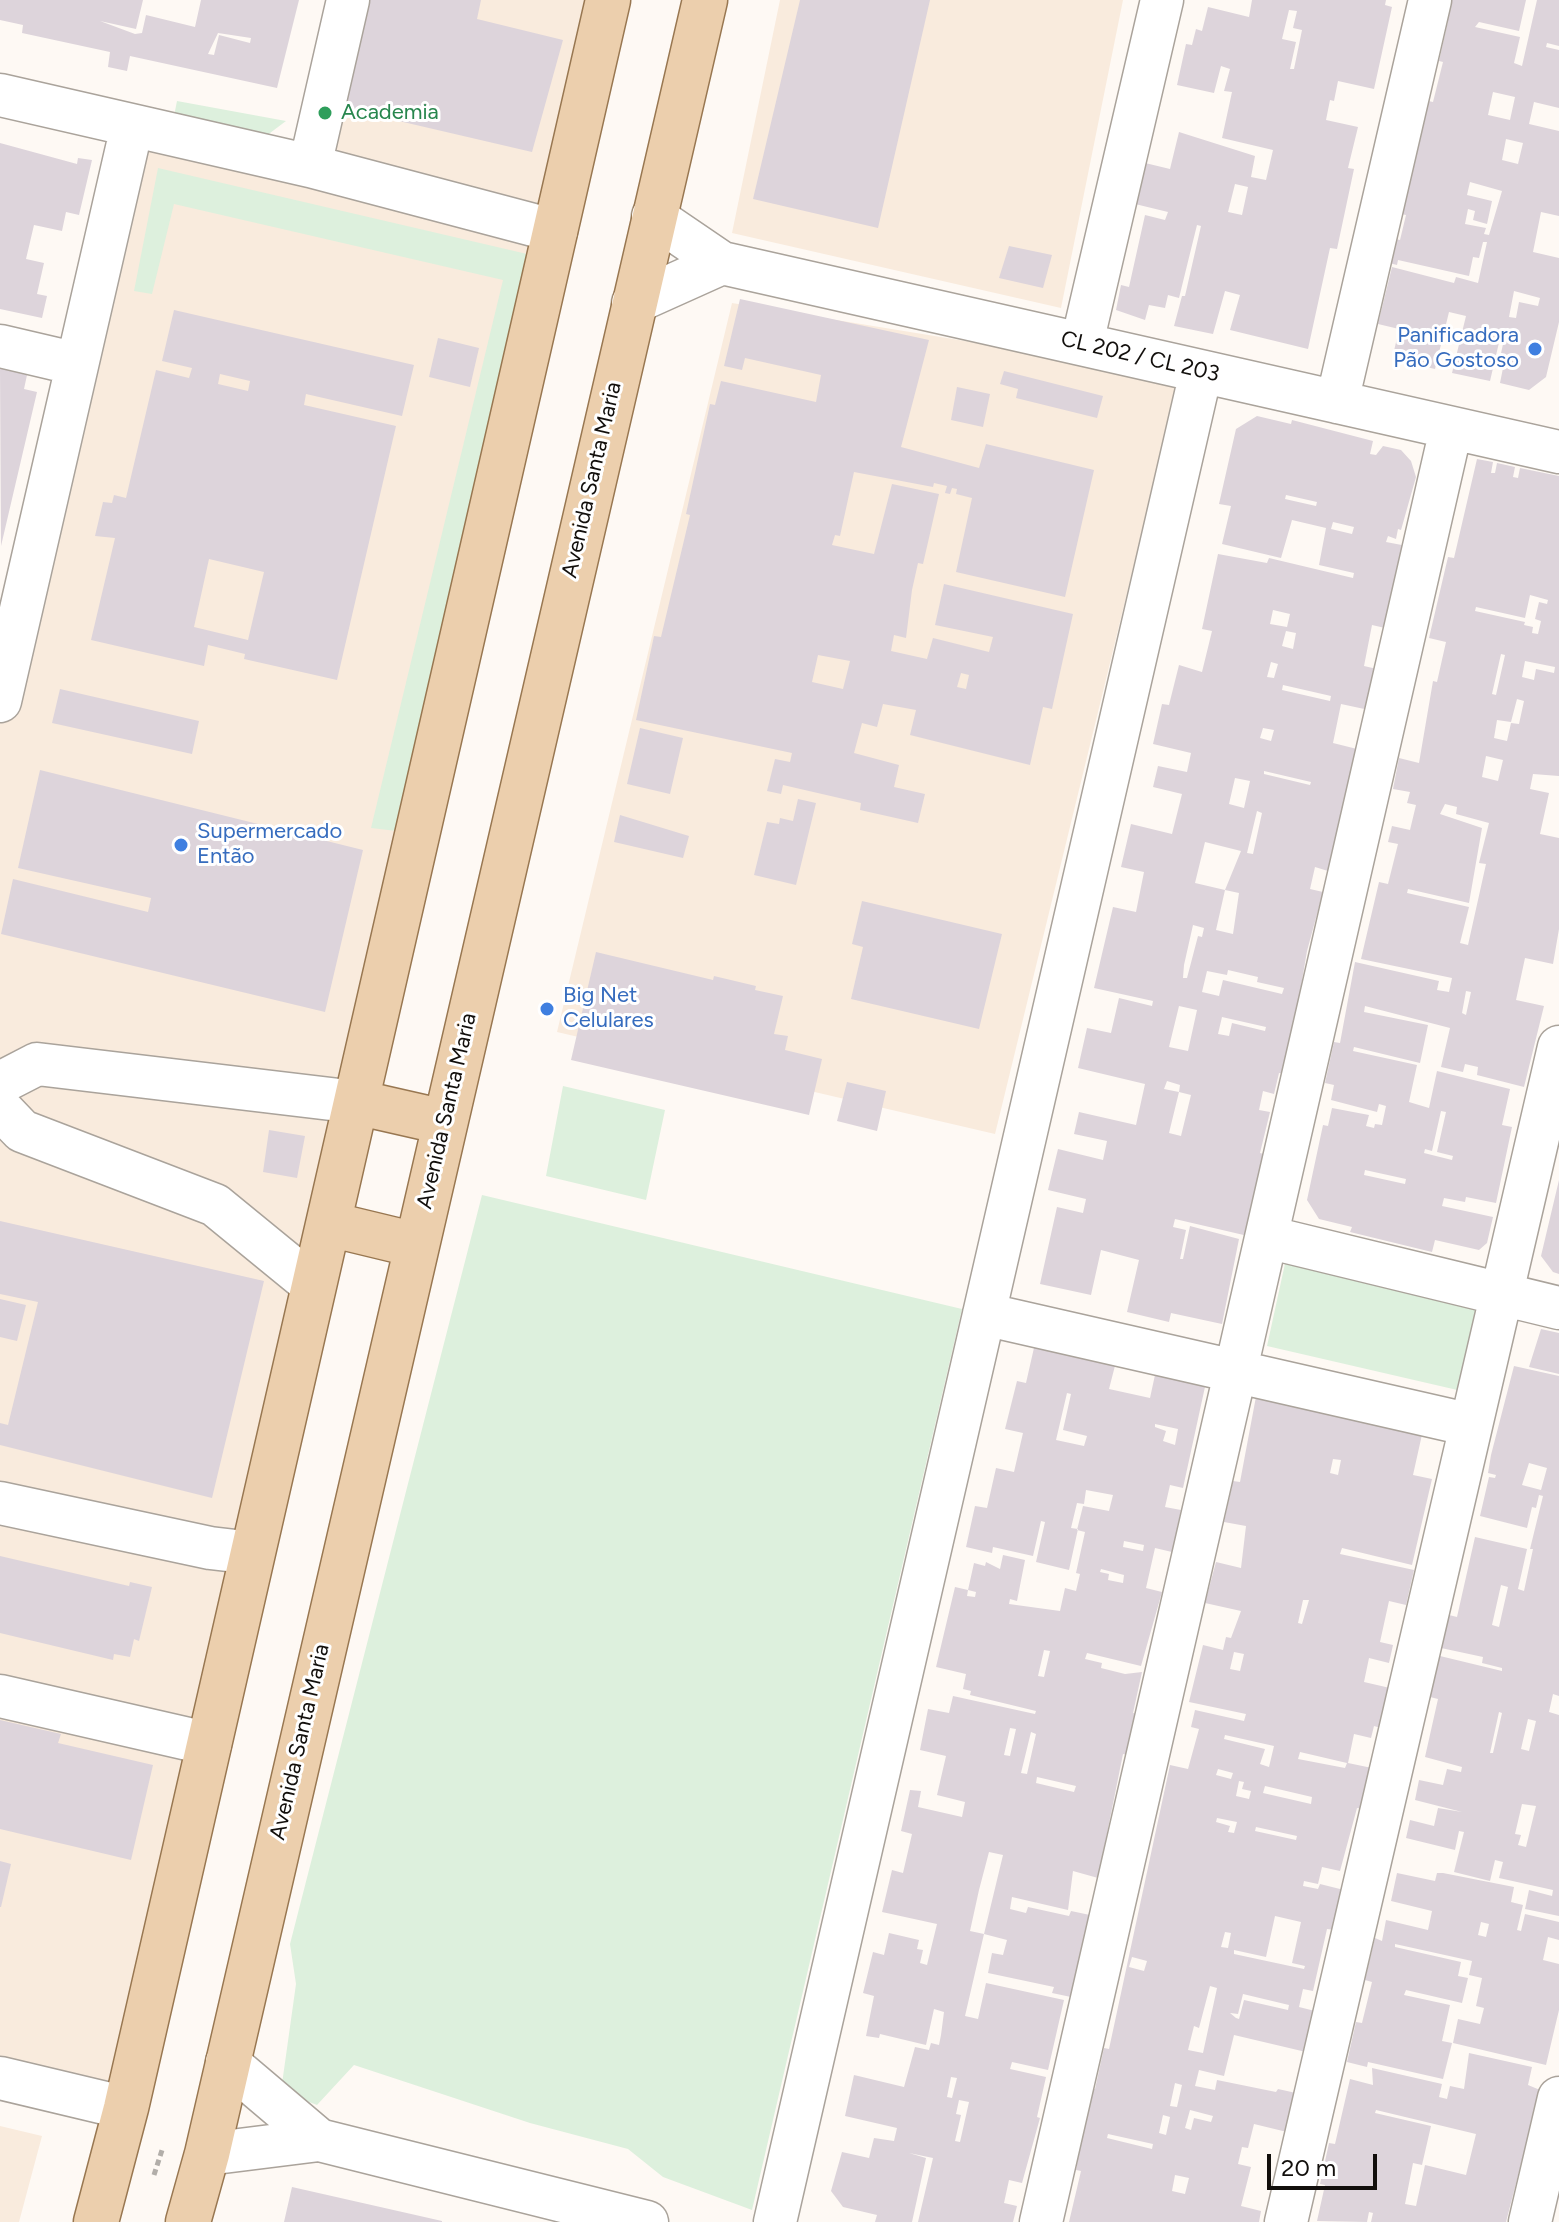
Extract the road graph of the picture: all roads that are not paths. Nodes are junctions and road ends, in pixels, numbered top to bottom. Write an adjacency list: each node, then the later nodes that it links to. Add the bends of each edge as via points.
1 (348, 0): 8 (street)
2 (608, 0): 10 (main road)
3 (705, 0): 9 (main road, Avenida Santa Maria)
4 (1162, 0): 13 (street)
5 (1430, 0): 17 (street)
6 (0, 95): 7 (street)
7 (132, 126): 8 (street); 15 (street)
8 (310, 166): 10 (street)
9 (653, 216): 11 (street); 12 (main road, Avenida Santa Maria)
10 (556, 231): 23 (main road)
11 (722, 263): 12 (street); 13 (street, CL 202 / CL 203)
12 (633, 303): 25 (main road, Avenida Santa Maria)
13 (1082, 343): 16 (street, CL 202 / CL 203)
14 (0, 346): 15 (street)
15 (77, 364): 20 (street)
16 (1201, 372): 17 (street, CL 202 / CL 203); 32 (street)
17 (1337, 402): 18 (street, CL 202 / CL 203)
18 (1451, 429): 19 (street, CL 202 / CL 203); 27 (street)
19 (1559, 452)
20 (0, 701)
21 (1559, 1047): 30 (street)
22 (0, 1083): 23 (street, via 37,1064)
23 (356, 1102): 25 (main road); 26 (main road)
24 (0, 1108): 29 (street, via 22,1131 215,1205)
25 (444, 1122): 28 (main road, Avenida Santa Maria)
26 (329, 1224): 28 (main road); 29 (main road)
27 (1267, 1237): 30 (street); 33 (street)
28 (416, 1245): 39 (main road, Avenida Santa Maria)
29 (314, 1286): 36 (main road)
30 (1502, 1294): 31 (street); 34 (street)
31 (1559, 1308)
32 (984, 1314): 33 (street); 48 (street)
33 (1237, 1369): 34 (street); 49 (street)
34 (1471, 1425): 50 (street)
35 (0, 1503): 36 (street)
36 (253, 1553): 38 (main road)
37 (0, 1696): 38 (street)
38 (210, 1744): 42 (main road)
39 (227, 2062): 43 (street); 44 (main road, Avenida Santa Maria)
40 (0, 2078): 42 (street)
41 (1559, 2098): 51 (street)
42 (126, 2108): 47 (main road)
43 (319, 2140): 44 (street); 46 (street)
44 (207, 2154): 45 (main road, Avenida Santa Maria)
45 (199, 2215)
46 (628, 2220)
47 (96, 2222)
48 (775, 2222)
49 (1041, 2222)
50 (1286, 2222)
51 (1530, 2222)

